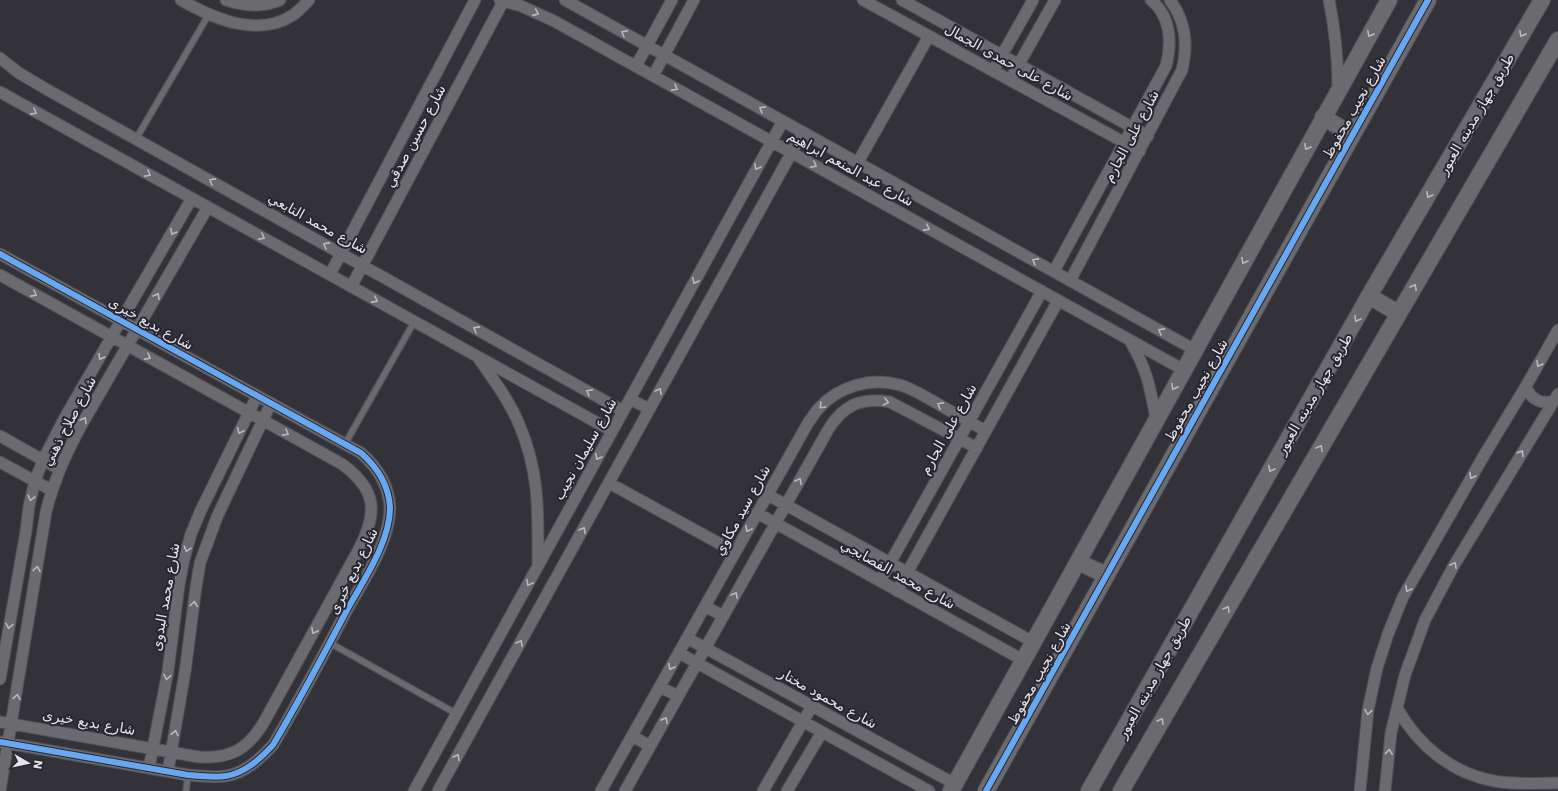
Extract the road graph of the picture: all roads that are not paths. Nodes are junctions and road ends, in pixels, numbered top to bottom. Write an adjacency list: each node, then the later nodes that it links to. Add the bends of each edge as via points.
1 (181, 0): 20 (street)
2 (226, 0): 3 (street, via 256,6)
3 (280, 0)
4 (309, 0): 20 (street, via 294,14 275,24 239,24)
5 (475, 0): 50 (street, شارع حسين صدقي)
6 (502, 0): 30 (street, شارع عبد المنعم ابراهيم, one-way to 30, via 537,13); 52 (street, شارع حسين صدقي)
7 (565, 0): 25 (street, شارع عبد المنعم ابراهيم, one-way to 7)
8 (672, 0): 25 (street)
9 (694, 0): 26 (street)
10 (902, 0): 27 (street, شارع على حمدى الجمال)
11 (1033, 0): 27 (street)
12 (1055, 0): 29 (street)
13 (1150, 0): 23 (street, شارع على الجارم, via 1162,14)
14 (1170, 0): 24 (street, شارع على الجارم, via 1178,10 1184,26)
15 (1329, 0): 34 (street, via 1335,27)
16 (1389, 0): 34 (street, شارع نجيب محفوظ, one-way to 34)
17 (1428, 0): 40 (street, شارع نجيب محفوظ)
18 (1542, 0): 59 (street, طريق جهاز مدينه العبور, one-way to 59)
19 (867, 1): 21 (street, شارع على حمدى الجمال)
20 (209, 14): 42 (lane)
21 (929, 36): 31 (street, شارع على حمدى الجمال); 47 (street)
22 (1558, 40): 61 (street, طريق جهاز مدينه العبور, one-way to 22)
23 (1170, 42): 24 (street); 38 (street, شارع على الجارم, via 1166,66)
24 (1186, 43): 41 (street, شارع على الجارم, via 1182,70)
25 (647, 46): 26 (street, شارع عبد المنعم ابراهيم); 30 (street)
26 (664, 55): 32 (street); 37 (street, شارع عبد المنعم ابراهيم, one-way to 26)
27 (1002, 55): 29 (street, شارع على حمدى الجمال); 31 (street)
28 (0, 58): 42 (street, شارع محمد التابعي, via 46,89)
29 (1019, 65): 33 (street); 38 (street, شارع على حمدى الجمال)
30 (636, 66): 32 (street, شارع عبد المنعم ابراهيم)
31 (993, 71): 33 (street, شارع على حمدى الجمال)
32 (653, 76): 43 (street, شارع عبد المنعم ابراهيم, one-way to 43)
33 (1010, 80): 44 (street, شارع على حمدى الجمال)
34 (1338, 91): 36 (street, شارع نجيب محفوظ)
35 (0, 92): 48 (street, one-way to 48)
36 (1323, 117): 40 (street); 69 (street, شارع نجيب محفوظ, one-way to 69)
37 (783, 121): 39 (street, شارع عبد المنعم ابراهيم); 43 (street, شارع سليمان نجيب)
38 (1132, 127): 41 (street, شارع على حمدى الجمال); 44 (street, شارع على الجارم)
39 (803, 132): 46 (street); 47 (street, شارع عبد المنعم ابراهيم)
40 (1352, 135): 104 (street, شارع نجيب محفوظ)
41 (1148, 136): 45 (street, شارع على الجارم)
42 (136, 139): 50 (street, شارع محمد التابعي, one-way to 42)
43 (771, 142): 46 (street, شارع عبد المنعم ابراهيم); 75 (street, شارع سليمان نجيب, one-way to 75)
44 (1124, 142): 45 (street, شارع على حمدى الجمال); 53 (street, شارع على الجارم)
45 (1140, 151): 56 (street, شارع على الجارم)
46 (792, 152): 58 (street, شارع عبد المنعم ابراهيم, one-way to 58); 77 (street, one-way to 46)
47 (858, 162): 53 (street, شارع عبد المنعم ابراهيم, one-way to 47)
48 (192, 198): 49 (street); 62 (street, شارع صلاح ذهني, one-way to 62)
49 (208, 207): 54 (street, one-way to 54); 64 (street, شارع صلاح ذهني, one-way to 49)
50 (341, 253): 52 (street, شارع محمد التابعي); 54 (street, شارع حسين صدقي)
51 (0, 254): 62 (street, شارع بديع خيرى)
52 (363, 265): 57 (street, شارع حسين صدقي); 78 (street, شارع محمد التابعي, one-way to 52)
53 (1054, 272): 56 (street, شارع عبد المنعم ابراهيم)
54 (330, 274): 57 (street)
55 (0, 275): 66 (street, شارع بديع خيرى, one-way to 66)
56 (1070, 281): 69 (street, شارع عبد المنعم ابراهيم, one-way to 56)
57 (351, 287): 63 (street, one-way to 63)
58 (1042, 291): 60 (street, شارع عبد المنعم ابراهيم); 82 (street, شارع على الجارم)
59 (1370, 296): 61 (street); 126 (street, طريق جهاز مدينه العبور, one-way to 126)
60 (1058, 301): 67 (street, شارع عبد المنعم ابراهيم); 84 (street)
61 (1398, 313): 131 (street, طريق جهاز مدينه العبور, one-way to 61)
62 (122, 321): 64 (street, شارع بديع خيرى); 66 (street, شارع صلاح ذهني)
63 (414, 322): 70 (street); 87 (lane)
64 (138, 330): 68 (street, شارع صلاح ذهني); 73 (street, شارع بديع خيرى)
65 (1558, 330): 72 (street, one-way to 72)
66 (112, 337): 68 (street, شارع بديع خيرى); 89 (street, شارع صلاح ذهني, one-way to 89)
67 (1129, 340): 71 (street, شارع عبد المنعم ابراهيم); 81 (street, via 1145,369)
68 (129, 346): 79 (street, شارع بديع خيرى, one-way to 79); 91 (street, شارع صلاح ذهني, one-way to 68, via 82,424)
69 (1195, 350): 71 (street, شارع نجيب محفوظ)
70 (477, 356): 83 (street); 102 (street, via 519,423 528,449 538,505)
71 (1184, 370): 81 (street, شارع نجيب محفوظ, one-way to 81)
72 (1526, 386): 74 (street, via 1536,401 1545,403); 150 (street, one-way to 150, via 1441,529 1397,611 1377,668 1368,710)
73 (257, 396): 76 (street, شارع بديع خيرى); 79 (street, شارع محمد البدوى)
74 (1556, 398): 120 (street, one-way to 74, via 1425,620 1453,567)
75 (630, 399): 77 (street); 78 (street, شارع سليمان نجيب)
76 (271, 403): 80 (street, شارع محمد البدوى); 87 (street, شارع بديع خيرى)
77 (649, 410): 93 (street)
78 (623, 411): 83 (street, شارع سليمان نجيب)
79 (249, 413): 80 (street, شارع بديع خيرى); 130 (street, شارع محمد البدوى, one-way to 130, via 201,510 188,546 179,585 168,671)
80 (263, 420): 132 (street, شارع محمد البدوى, one-way to 80, via 200,563 216,517); 132 (street, شارع بديع خيرى, one-way to 132, via 356,474 366,487 371,503 371,519 359,549 257,734 238,751 225,756 199,757)
81 (1156, 420): 100 (street, شارع نجيب محفوظ)
82 (969, 421): 84 (street, شارع سيد مكاوي); 86 (street, شارع على الجارم); 95 (street, شارع سيد مكاوي, one-way to 95, via 901,385 882,382 847,387 818,408)
83 (612, 431): 102 (street, شارع سليمان نجيب, one-way to 102)
84 (986, 431): 88 (street)
85 (0, 436): 89 (street)
86 (960, 438): 88 (street); 96 (street, one-way to 86, via 833,420 841,412 861,401 890,402); 101 (street, شارع على الجارم)
87 (345, 444): 111 (street, شارع بديع خيرى, via 361,453 381,476 390,508 388,524 376,556)
88 (977, 448): 103 (street)
89 (43, 460): 91 (street); 92 (street, شارع صلاح ذهني)
90 (0, 462): 92 (street)
91 (59, 469): 94 (street, شارع صلاح ذهني)
92 (35, 482): 94 (street); 116 (street, شارع صلاح ذهني, one-way to 116)
93 (608, 483): 99 (street); 141 (street, one-way to 93)
94 (51, 490): 124 (street, شارع صلاح ذهني, one-way to 94)
95 (768, 495): 96 (street, شارع محمد القصابجي); 97 (street, شارع سيد مكاوي)
96 (786, 505): 98 (street); 101 (street, شارع محمد القصابجي)
97 (757, 513): 98 (street, شارع محمد القصابجي); 99 (street, شارع سيد مكاوي, one-way to 99)
98 (775, 523): 105 (street, شارع محمد القصابجي); 108 (street, one-way to 98)
99 (735, 552): 107 (street, شارع سيد مكاوي)
100 (1078, 562): 104 (street); 110 (street, شارع نجيب محفوظ)
101 (890, 563): 103 (street, شارع محمد القصابجي); 105 (street, شارع على الجارم)
102 (538, 566): 121 (street, شارع سليمان نجيب, one-way to 121)
103 (907, 573): 106 (street); 110 (street, شارع محمد القصابجي)
104 (1106, 575): 147 (street, شارع نجيب محفوظ)
105 (880, 582): 106 (street, شارع محمد القصابجي)
106 (897, 591): 114 (street, شارع محمد القصابجي)
107 (705, 606): 108 (street); 109 (street, شارع سيد مكاوي)
108 (723, 616): 112 (street)
109 (687, 638): 112 (street, شارع محمود مختار); 113 (street, شارع سيد مكاوي)
110 (1033, 642): 114 (street, شارع نجيب محفوظ)
111 (330, 643): 121 (lane); 135 (street, شارع بديع خيرى, via 273,745 260,759 244,770 226,776)
112 (705, 648): 115 (street); 119 (street, شارع محمود مختار)
113 (679, 653): 115 (street); 117 (street, شارع سيد مكاوي, one-way to 117)
114 (1023, 660): 137 (street, شارع نجيب محفوظ)
115 (697, 663): 118 (street); 123 (street)
116 (0, 679)
117 (660, 687): 118 (street); 127 (street, شارع سيد مكاوي)
118 (678, 696): 129 (street, one-way to 118)
119 (812, 706): 123 (street); 137 (street, شارع محمود مختار)
120 (1396, 708): 136 (street, via 1417,738 1460,770 1494,781); 151 (street, one-way to 120)
121 (457, 714): 140 (street, شارع سليمان نجيب)
122 (0, 722): 124 (street, شارع بديع خيرى)
123 (803, 722): 125 (street); 144 (street)
124 (12, 724): 128 (street, شارع صلاح ذهني); 130 (street, شارع بديع خيرى)
125 (822, 732): 145 (street); 146 (street)
126 (1122, 734): 131 (street); 148 (street, طريق جهاز مدينه العبور)
127 (632, 736): 129 (street); 142 (street, شارع سيد مكاوي)
128 (4, 743): 133 (street, شارع بديع خيرى); 138 (street, شارع صلاح ذهني)
129 (650, 746): 143 (street)
130 (153, 748): 132 (street, شارع بديع خيرى); 133 (street, شارع محمد البدوى)
131 (1145, 748): 149 (street, طريق جهاز مدينه العبور)
132 (172, 751): 134 (street, شارع محمد البدوى)
133 (149, 768): 134 (street, شارع بديع خيرى)
134 (168, 771): 135 (street, شارع بديع خيرى)
135 (188, 775): 139 (lane)
136 (1558, 782)
137 (953, 788)
138 (0, 791)
139 (186, 791)
140 (414, 791)
141 (438, 791)
142 (601, 791)
143 (625, 791)
144 (763, 791)
145 (787, 791)
146 (929, 791)
147 (986, 791)
148 (1089, 791)
149 (1121, 791)
150 (1360, 791)
151 (1385, 791)

